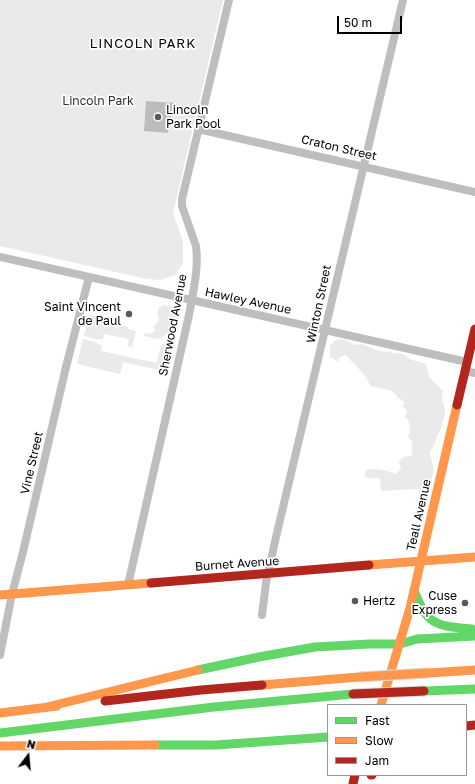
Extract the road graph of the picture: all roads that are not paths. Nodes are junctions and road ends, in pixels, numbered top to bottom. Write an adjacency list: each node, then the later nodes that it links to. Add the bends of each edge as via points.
1 (230, 0): 3 (street, Sherwood Avenue)
2 (403, 0): 4 (street, Winton Street)
3 (198, 129): 4 (street, Craton Street); 8 (street, Sherwood Avenue, via 182,199 197,253)
4 (364, 166): 5 (street, Craton Street); 10 (street, Winton Street)
5 (475, 192)
6 (0, 257): 7 (street, Hawley Avenue)
7 (89, 277): 8 (street, Hawley Avenue); 18 (street, Vine Street)
8 (191, 301): 10 (street, Hawley Avenue); 16 (street, Sherwood Avenue)
9 (475, 329): 11 (main road, Teall Avenue)
10 (326, 330): 11 (street, Hawley Avenue); 15 (street, Winton Street)
11 (466, 367): 12 (street, Hawley Avenue); 14 (main road, Teall Avenue)
12 (475, 373)
13 (475, 557): 14 (main road, Burnet Avenue)
14 (420, 562): 15 (main road, Burnet Avenue); 17 (main road, Teall Avenue)
15 (269, 574): 16 (main road, Burnet Avenue); 20 (street, Winton Street)
16 (128, 585): 18 (main road, Burnet Avenue)
17 (414, 590): 21 (main road, via 422,609 441,626); 23 (main road, Teall Avenue)
18 (12, 594): 19 (main road, Burnet Avenue); 24 (street, Vine Street)
19 (0, 595)
20 (262, 615)
21 (475, 630)
22 (475, 636): 23 (main road, via 417,639)
23 (400, 644): 27 (main road, Teall Avenue); 28 (main road, via 315,647 175,675)
24 (0, 656)
25 (475, 670): 28 (main road, bridge, via 201,690)
26 (475, 689): 30 (main road, bridge, via 353,694)
27 (381, 704)
28 (47, 707): 29 (main road)
29 (0, 713)
30 (0, 733)
31 (327, 738): 32 (main road, via 216,745)
32 (0, 746)

